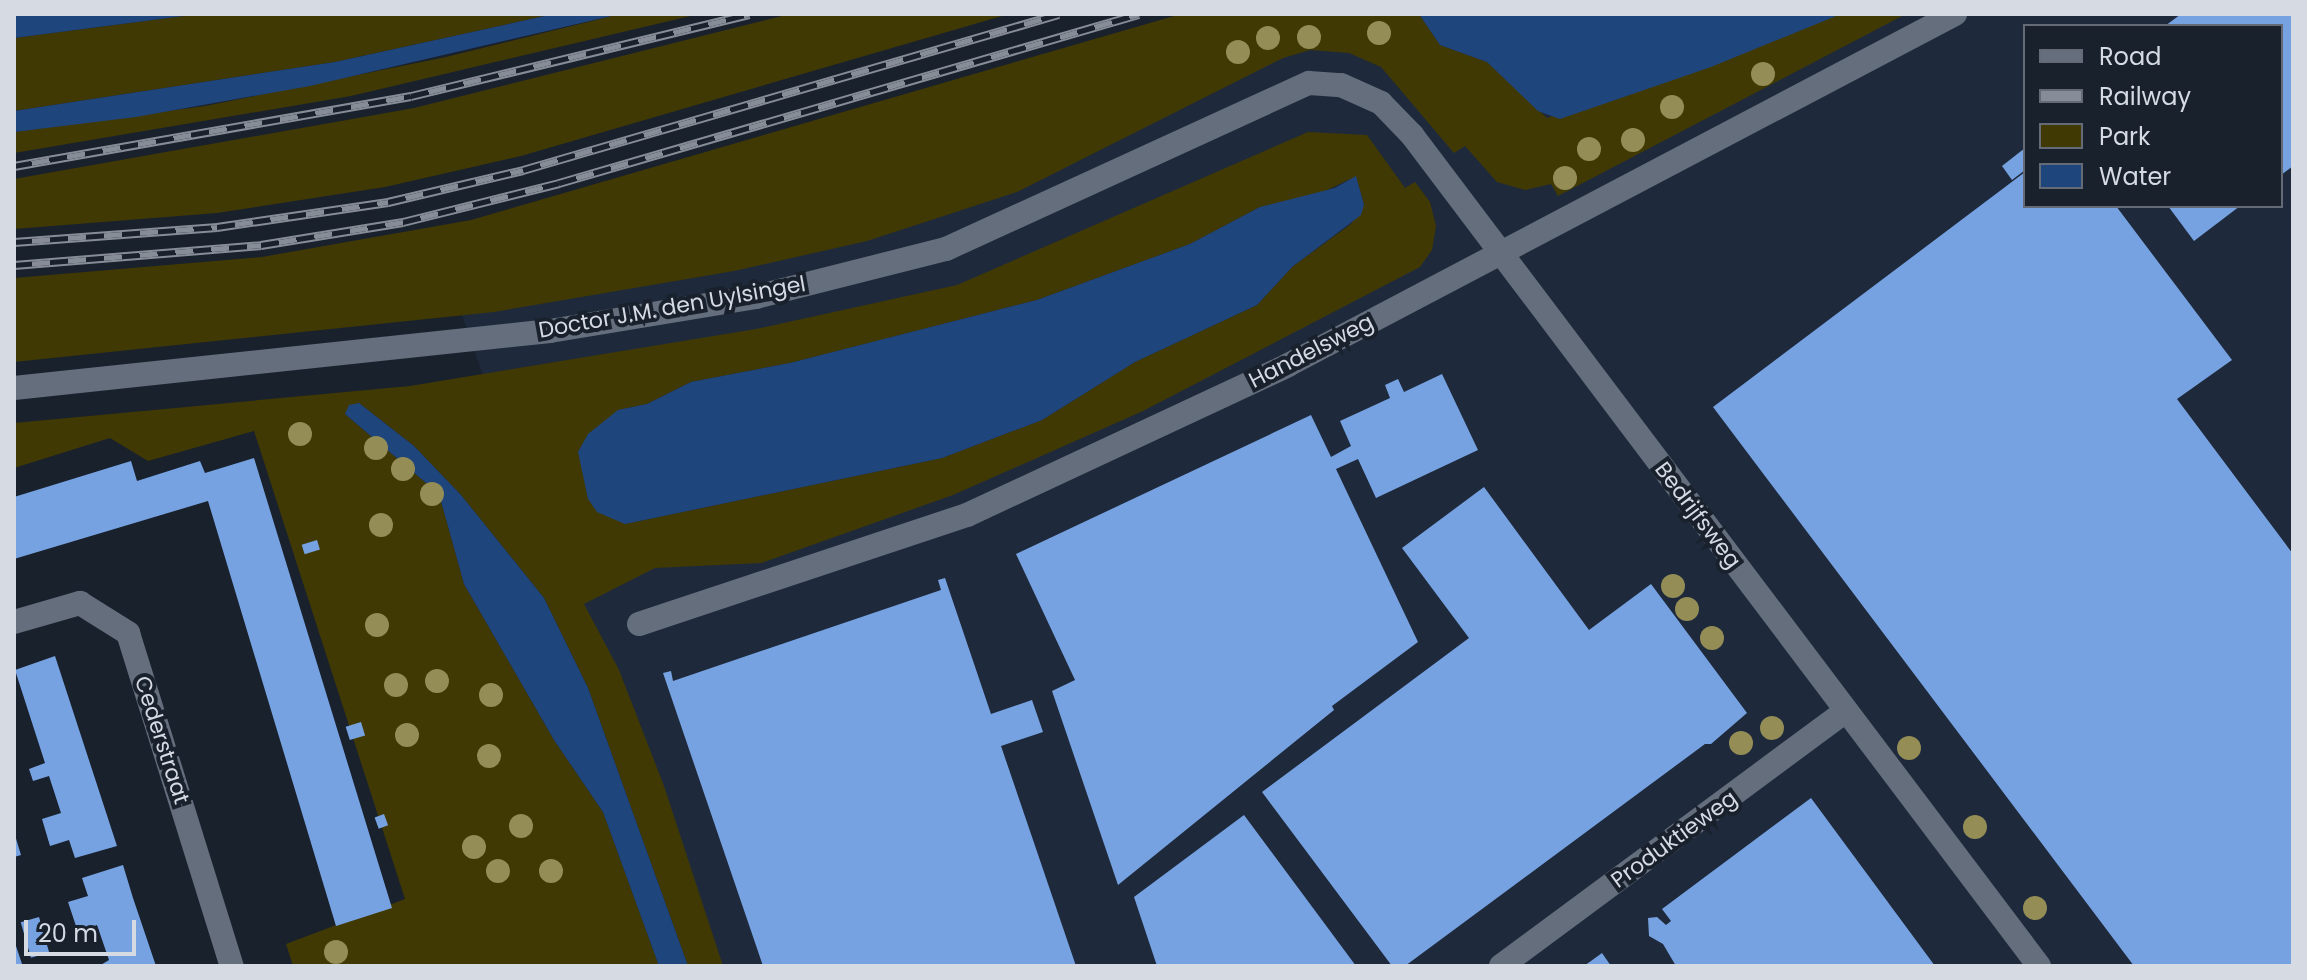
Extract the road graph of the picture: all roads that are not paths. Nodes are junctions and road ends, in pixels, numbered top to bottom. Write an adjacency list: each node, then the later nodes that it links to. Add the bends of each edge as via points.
1 (1955, 14): 3 (street, Handelsweg)
2 (1341, 85): 3 (street, Bedrijfsweg, via 1381,103 1402,124); 4 (street, Doctor J.M. den Uylsingel, via 1309,83 946,249 756,297 550,331)
3 (1498, 251): 6 (street, Handelsweg, via 1288,365 967,515); 7 (street, Bedrijfsweg)
4 (14, 388)
5 (14, 622): 8 (street, Cederstraat, via 80,603 128,633)
6 (639, 624)
7 (1846, 711): 9 (street, Produktieweg); 10 (street, Bedrijfsweg)
8 (232, 966)
9 (1501, 966)
10 (2039, 966)

